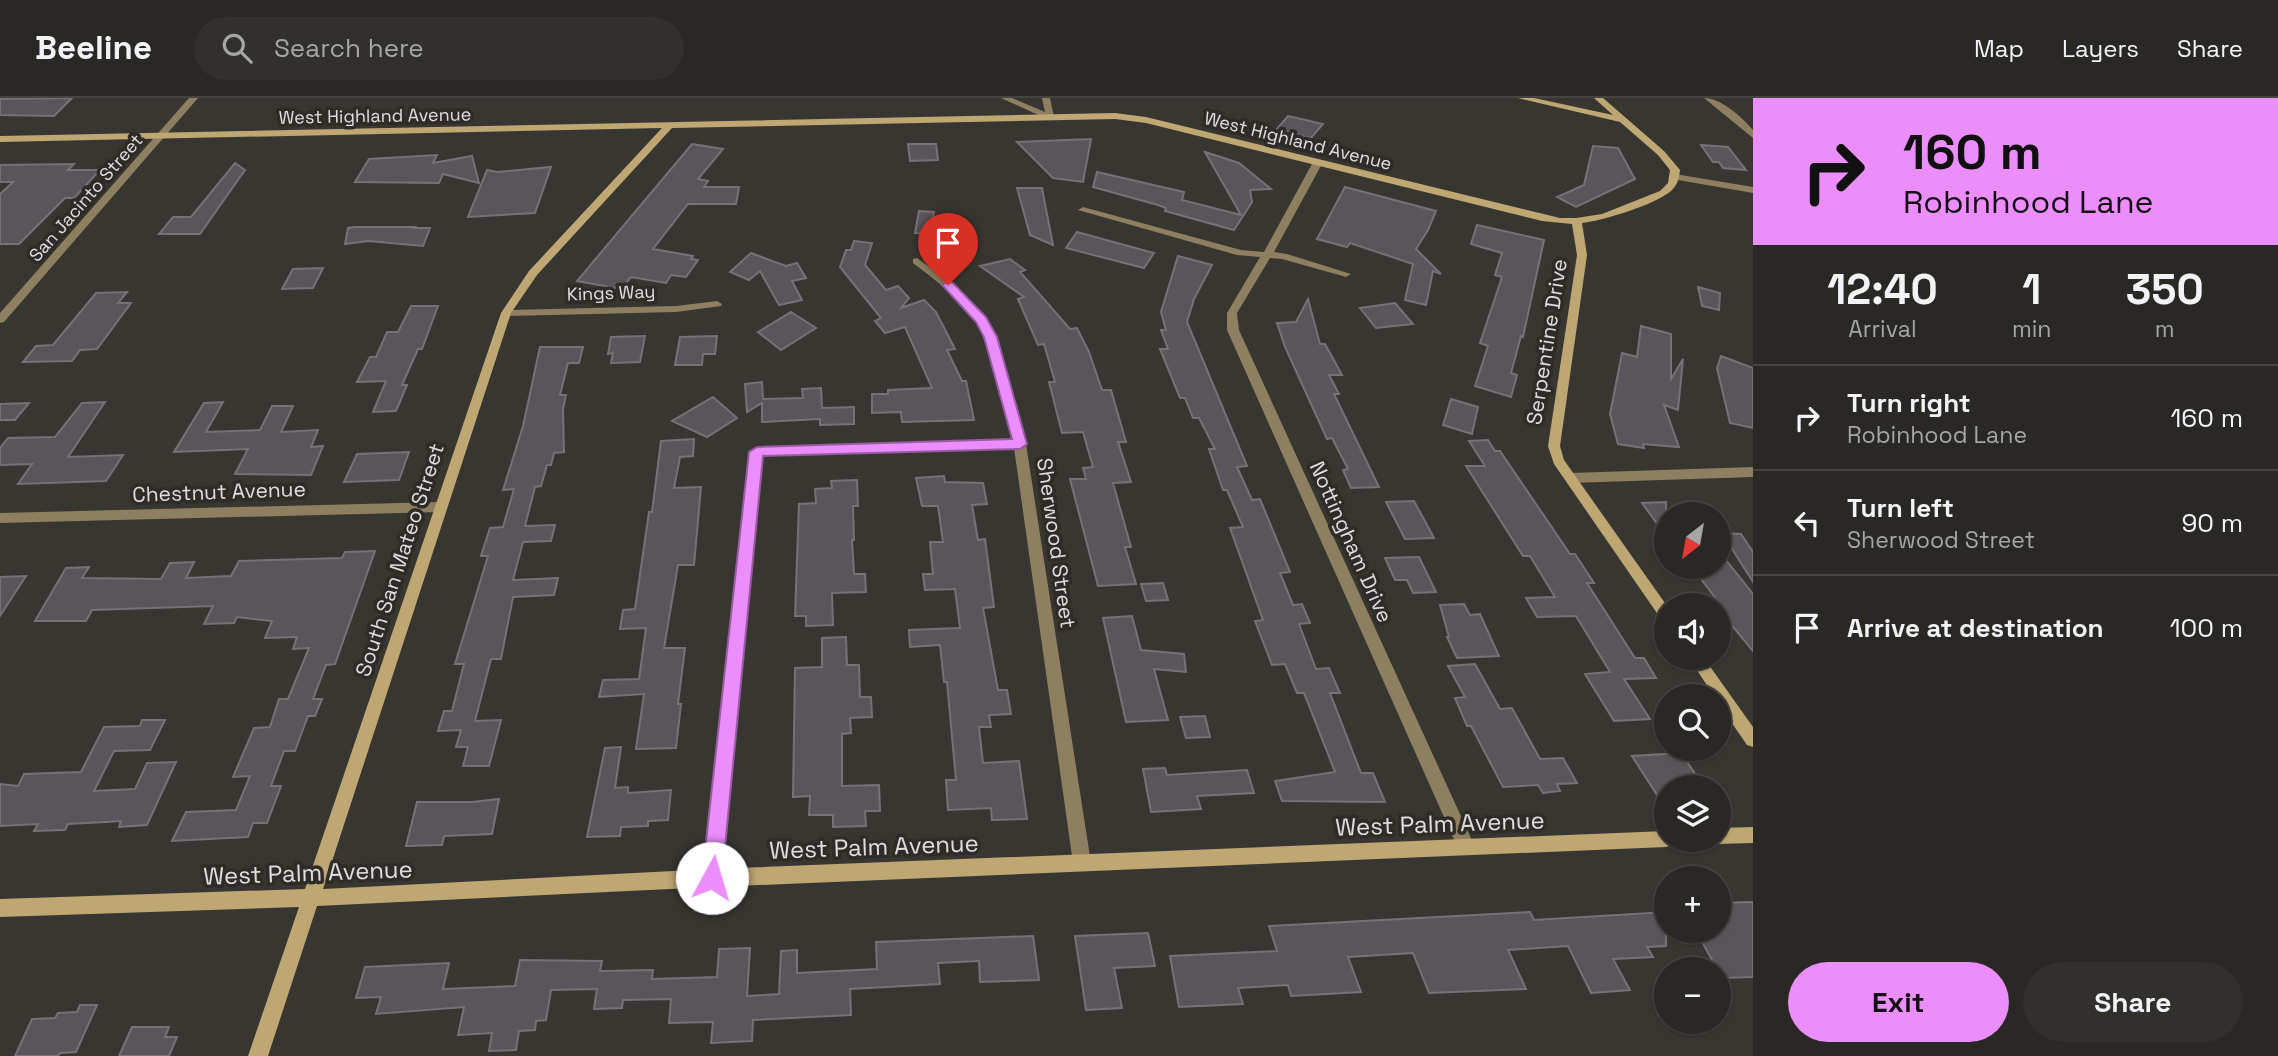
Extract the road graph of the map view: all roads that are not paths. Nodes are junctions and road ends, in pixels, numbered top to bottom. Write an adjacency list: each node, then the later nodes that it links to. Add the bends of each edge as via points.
1 (194, 98): 11 (street, San Jacinto Street)
2 (1005, 98): 7 (street)
3 (1046, 98): 7 (street)
4 (1522, 98): 8 (street)
5 (1598, 98): 8 (street)
6 (1708, 98): 10 (street)
7 (1050, 117): 9 (street, West Highland Avenue); 13 (street, West Highland Avenue, via 1139,118)
8 (1624, 120): 14 (street, via 1661,153 1675,170)
9 (668, 127): 11 (street, West Highland Avenue); 24 (street, South San Mateo Street, via 538,268)
10 (1753, 135)
11 (162, 136): 12 (street, West Highland Avenue); 22 (street, San Jacinto Street)
12 (0, 139)
13 (1318, 162): 17 (street, West Highland Avenue); 18 (street, Nottingham Drive)
14 (1675, 177): 15 (street); 17 (street, via 1663,193)
15 (1753, 190)
16 (1083, 210): 18 (street, via 1241,253)
17 (1577, 223): 28 (street, Serpentine Drive, via 1582,255 1554,431 1558,461)
18 (1267, 255): 20 (street); 37 (street, Nottingham Drive, via 1232,313 1233,330)
19 (917, 261): 26 (street, Sherwood Street, via 982,320)
20 (1346, 274)
21 (0, 298): 22 (street)
22 (19, 298): 25 (street, San Jacinto Street)
23 (717, 304): 24 (street, Kings Way)
24 (506, 313): 29 (street, South San Mateo Street)
25 (0, 320)
26 (1020, 444): 38 (street, Sherwood Street); 39 (street, via 757,452)
27 (1753, 471): 28 (street)
28 (1571, 478): 31 (street, Serpentine Drive)
29 (439, 507): 30 (street, Chestnut Avenue); 40 (street, South San Mateo Street)
30 (0, 518)
31 (1654, 598)
32 (1704, 670): 33 (street)
33 (1753, 740)
34 (1753, 835): 35 (street)
35 (1731, 836)
36 (1654, 839): 37 (street, West Palm Avenue)
37 (1466, 847): 38 (street, West Palm Avenue)
38 (1082, 863): 39 (street, West Palm Avenue)
39 (712, 878): 40 (street, West Palm Avenue)
40 (310, 898): 41 (street, West Palm Avenue); 42 (street, South San Mateo Street)
41 (0, 908)
42 (258, 1056)

